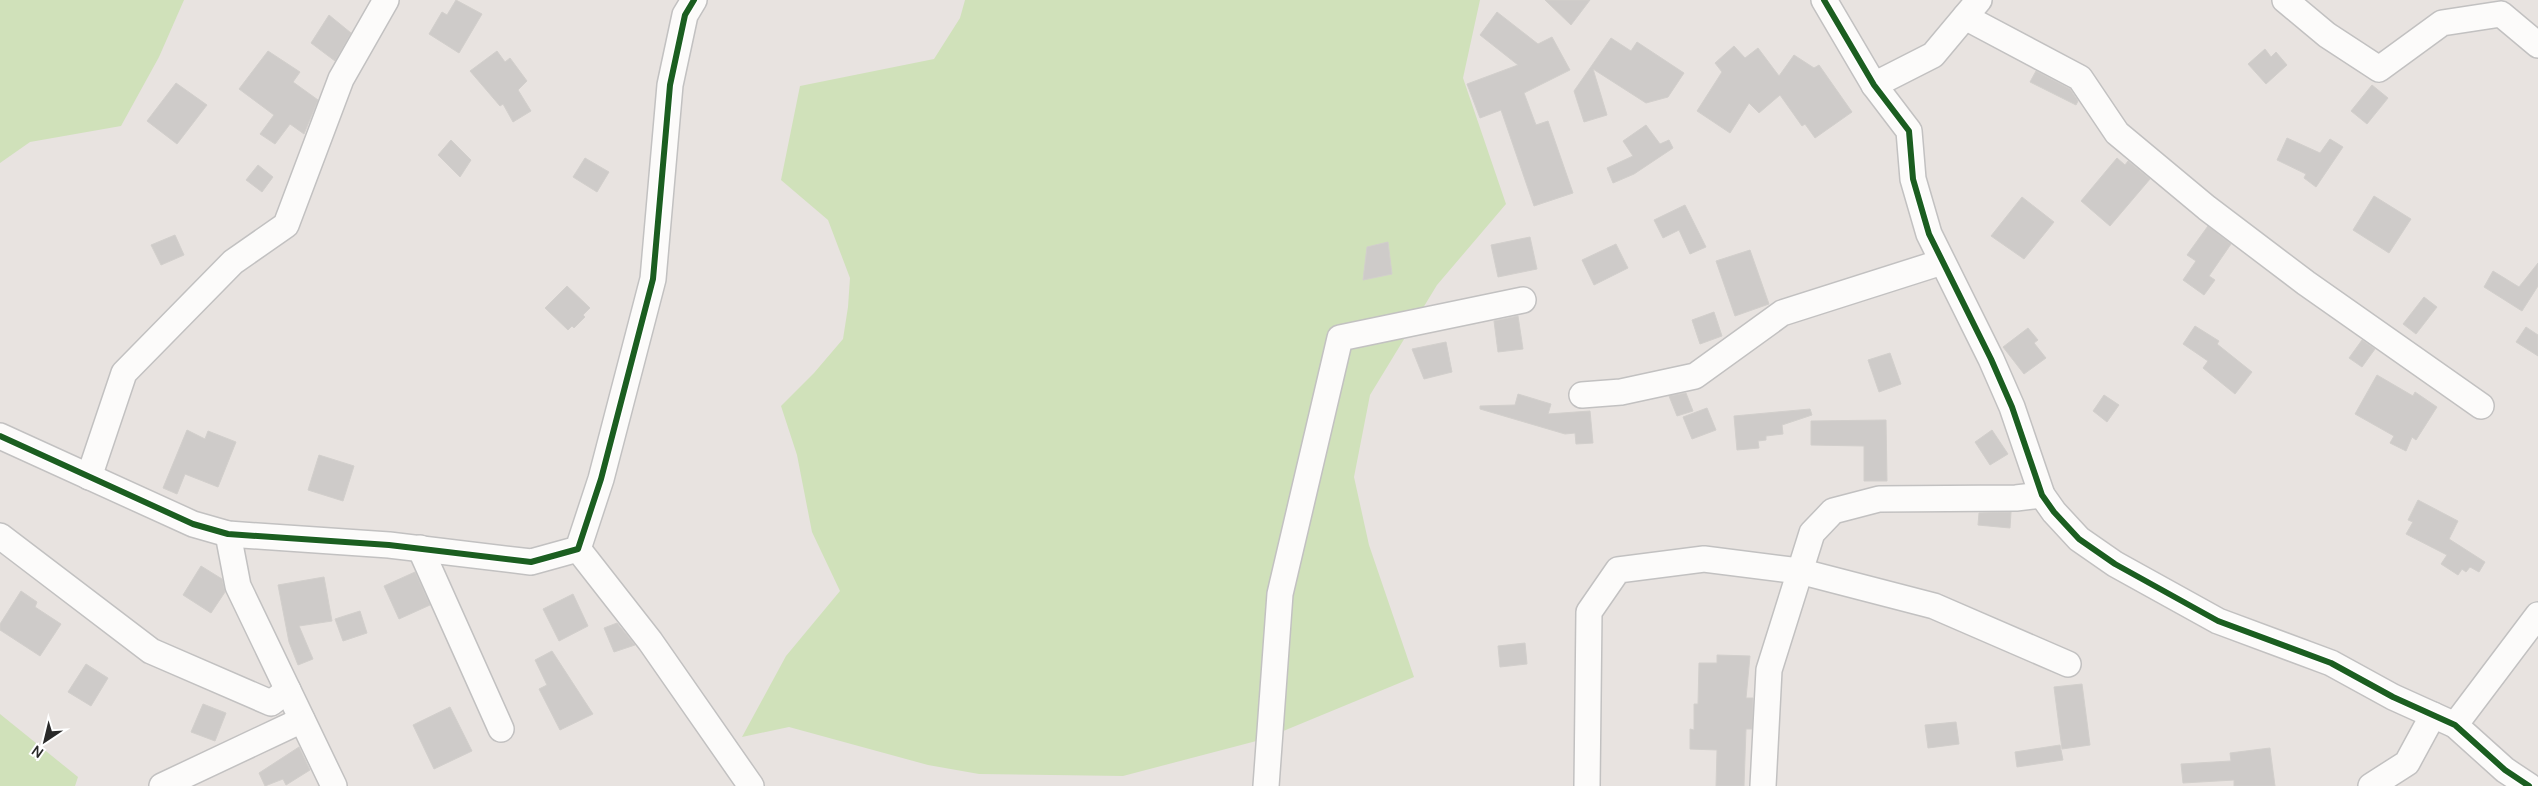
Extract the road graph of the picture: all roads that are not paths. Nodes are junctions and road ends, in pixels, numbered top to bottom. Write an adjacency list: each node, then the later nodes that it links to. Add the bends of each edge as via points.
1 (386, 0): 13 (street, via 341,79 286,225 233,262 124,373)
2 (694, 0): 18 (street, via 685,15 670,85 653,279 601,479)
3 (1824, 0): 7 (street)
4 (2286, 0): 6 (street, via 2327,35 2378,69 2442,23 2501,14)
5 (1972, 8): 7 (street, via 1933,55); 11 (street, via 2080,78 2117,133 2207,208 2306,283)
6 (2538, 45)
7 (1874, 85): 8 (street, via 1909,131 1913,179 1928,234)
8 (1942, 262): 10 (street, via 1782,313 1695,376 1621,392); 14 (street, via 2012,407)
9 (1523, 300): 29 (street, via 1340,338 1280,594)
10 (1582, 395)
11 (2481, 406)
12 (1, 438): 13 (street)
13 (89, 477): 15 (street, via 193,524)
14 (2042, 495): 19 (street, via 1878,500 1833,511 1812,533); 24 (street, via 2079,539 2157,588 2218,621 2331,663 2392,697)
15 (228, 534): 17 (street); 22 (street, via 238,586)
16 (0, 536): 22 (street, via 151,651 271,703)
17 (420, 548): 18 (street, via 531,562); 25 (street)
18 (578, 549): 28 (street, via 650,640)
19 (1799, 571): 21 (street, via 1934,606); 30 (street, via 1704,559 1618,570 1589,612); 31 (street, via 1769,670)
20 (2538, 615): 24 (street)
21 (2068, 664)
22 (288, 690): 23 (street)
23 (302, 720): 26 (street); 27 (street)
24 (2444, 720): 32 (street, via 2407,763); 33 (street)
25 (501, 729)
26 (162, 786)
27 (334, 786)
28 (750, 786)
29 (1266, 786)
30 (1587, 786)
31 (1763, 786)
32 (2371, 786)
33 (2529, 786)

